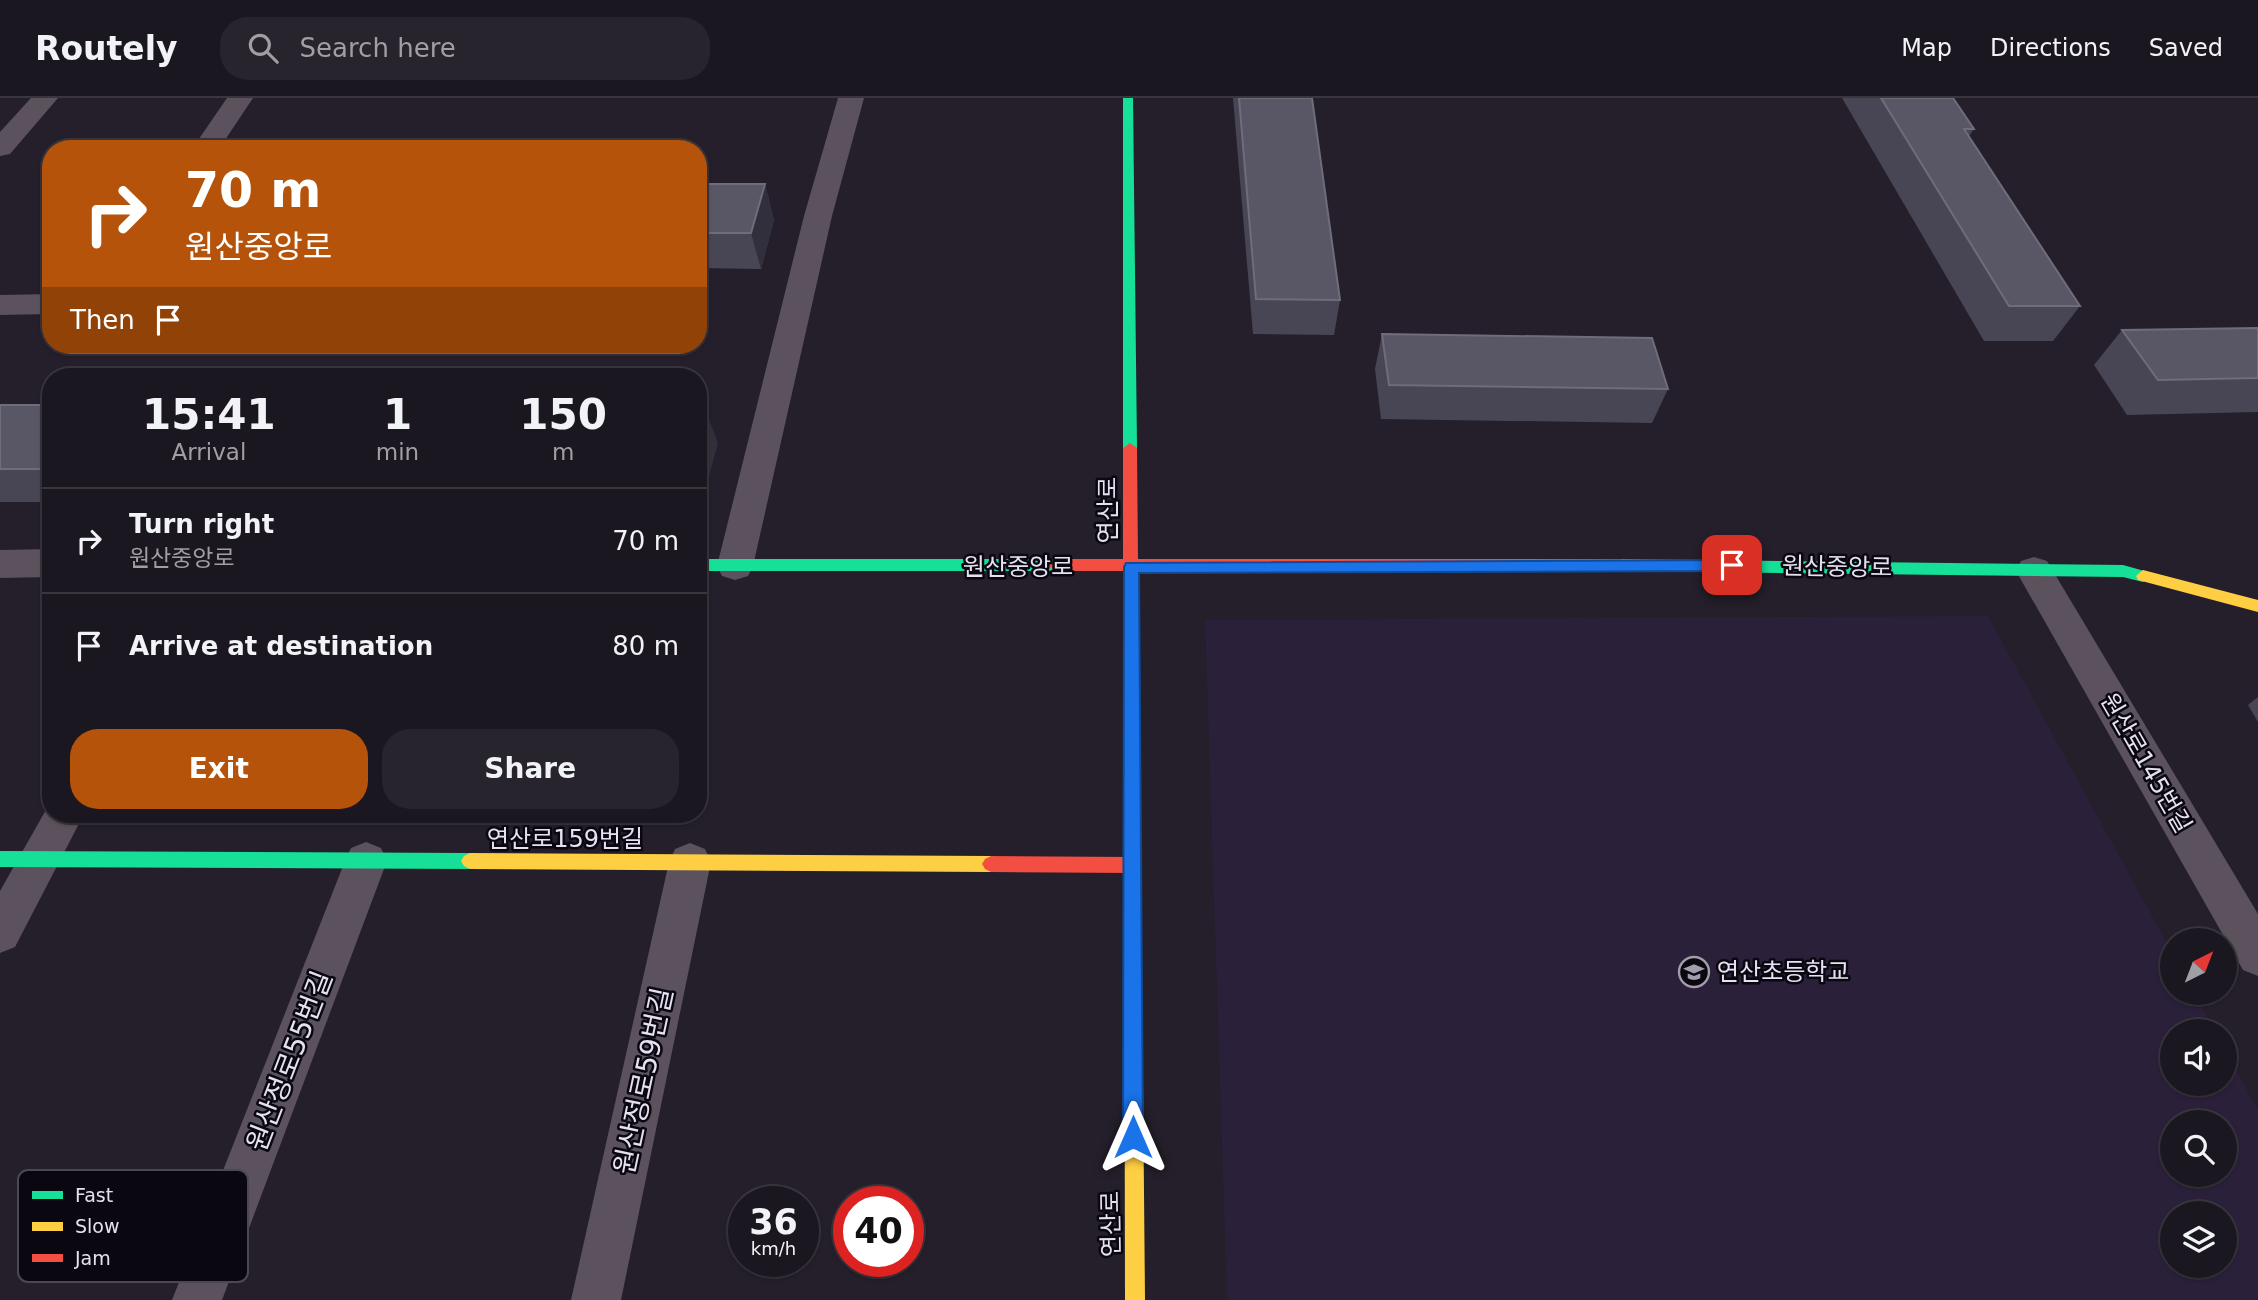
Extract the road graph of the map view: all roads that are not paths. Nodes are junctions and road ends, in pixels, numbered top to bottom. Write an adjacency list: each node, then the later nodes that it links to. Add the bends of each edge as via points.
1 (45, 98): 6 (street)
2 (240, 98): 5 (street)
3 (851, 98): 12 (street)
4 (1129, 98): 13 (street, 연산로)
5 (211, 140)
6 (0, 148)
7 (42, 304): 8 (street)
8 (0, 305)
9 (0, 564): 10 (street)
10 (42, 564)
11 (707, 565): 12 (street, 원산중앙로)
12 (735, 566): 13 (street, 원산중앙로)
13 (1131, 567): 14 (street, 원산중앙로, via 1759,565); 20 (street, 연산로)
14 (2034, 571): 15 (street, 원산중앙로, via 2123,571); 22 (street, 원산로145번길)
15 (2258, 606)
16 (55, 823): 17 (street)
17 (20, 859): 18 (street, 연산로159번길); 21 (street)
18 (366, 860): 19 (street, 연산로159번길); 23 (street, 원산정로55번길)
19 (690, 862): 20 (street, 연산로159번길); 26 (street, 원산정로59번길)
20 (1130, 865): 27 (street, 연산로)
21 (0, 933)
22 (2258, 955)
23 (247, 1170)
24 (204, 1282): 25 (street, 원산정로55번길)
25 (197, 1300)
26 (596, 1300)
27 (1135, 1300)

